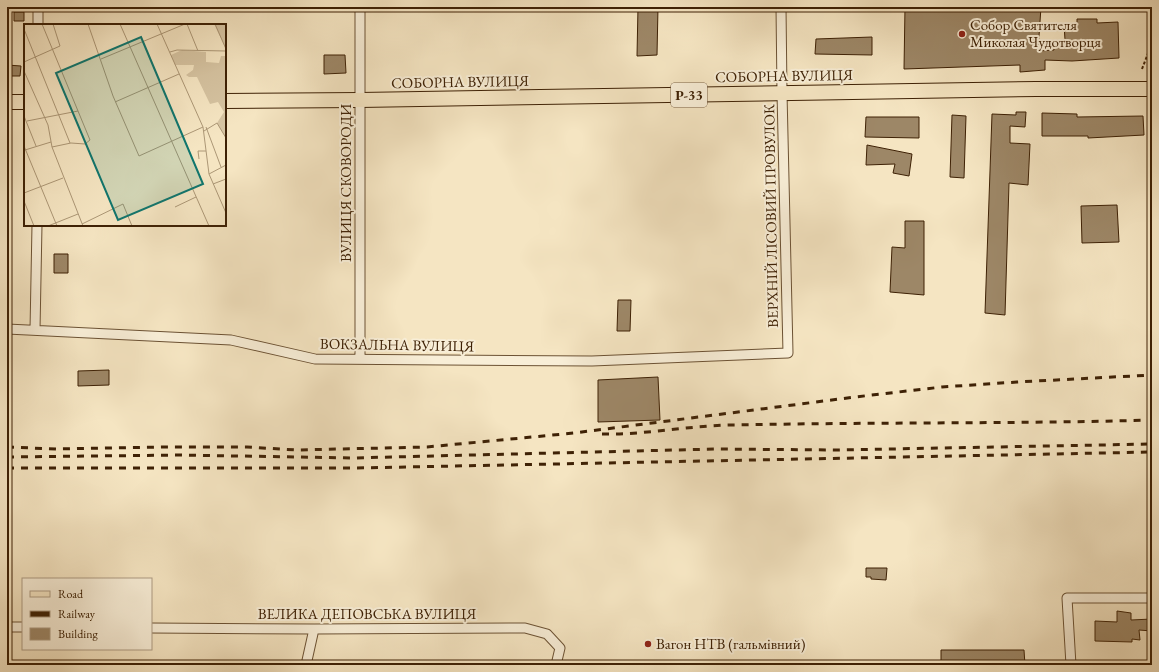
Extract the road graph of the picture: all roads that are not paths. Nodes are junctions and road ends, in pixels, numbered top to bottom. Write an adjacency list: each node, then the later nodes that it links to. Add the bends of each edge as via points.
1 (38, 7): 4 (street)
2 (360, 7): 7 (street, ВУЛИЦЯ СКОВОРОДИ)
3 (781, 7): 6 (street, ВЕРХНІЙ ЛІСОВИЙ ПРОВУЛОК)
4 (38, 24)
5 (1152, 89): 6 (main road, СОБОРНА ВУЛИЦЯ / Р-33)
6 (782, 93): 7 (main road, СОБОРНА ВУЛИЦЯ / Р-33); 14 (street, ВЕРХНІЙ ЛІСОВИЙ ПРОВУЛОК)
7 (360, 100): 8 (main road, СОБОРНА ВУЛИЦЯ / Р-33); 15 (street, ВУЛИЦЯ СКОВОРОДИ)
8 (226, 101)
9 (7, 102): 10 (main road)
10 (24, 102)
11 (37, 226): 13 (street)
12 (7, 329): 13 (street, ВОКЗАЛЬНА ВУЛИЦЯ)
13 (35, 330): 15 (street, ВОКЗАЛЬНА ВУЛИЦЯ, via 231,340 315,359)
14 (788, 353): 15 (street, ВОКЗАЛЬНА ВУЛИЦЯ, via 592,361)
15 (360, 359)
16 (1152, 598): 23 (street, via 1067,598)
17 (7, 627): 18 (street)
18 (22, 627)
19 (152, 628): 20 (street, ВЕЛИКА ДЕПОВСЬКА ВУЛИЦЯ)
20 (314, 629): 21 (street); 22 (street, ВЕЛИКА ДЕПОВСЬКА ВУЛИЦЯ, via 525,628 547,634 560,648)
21 (306, 665)
22 (556, 665)
23 (1070, 665)

